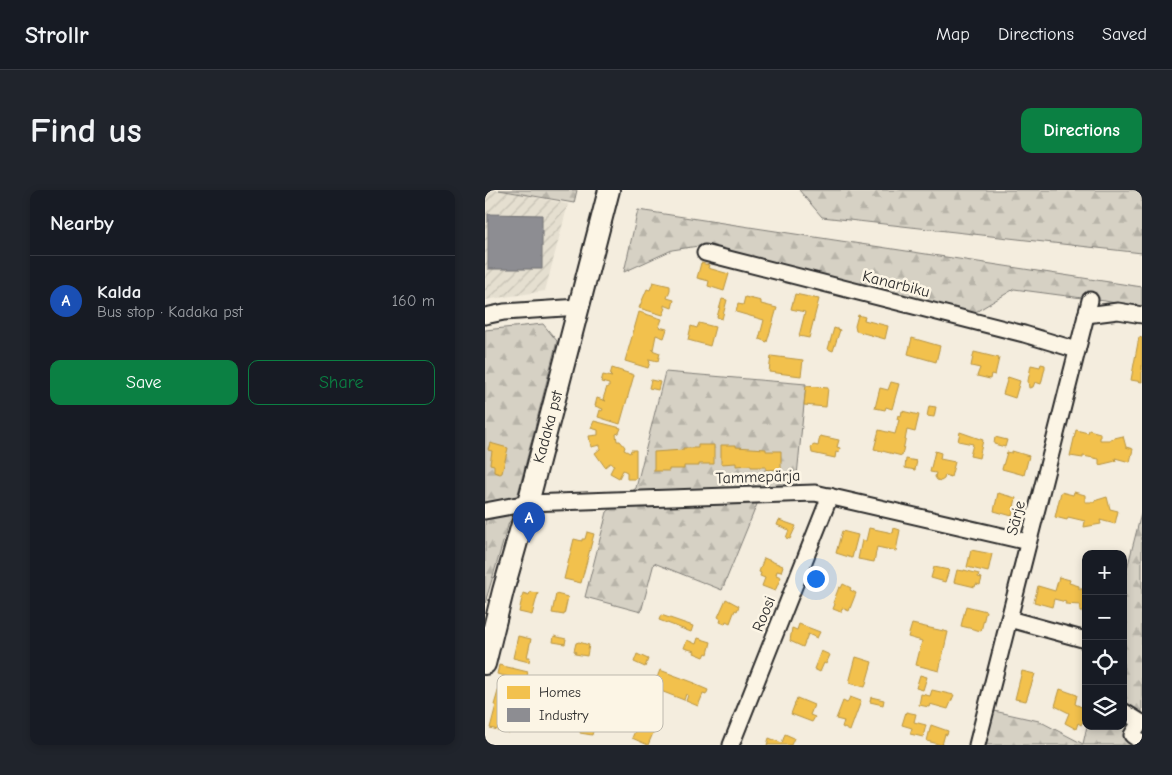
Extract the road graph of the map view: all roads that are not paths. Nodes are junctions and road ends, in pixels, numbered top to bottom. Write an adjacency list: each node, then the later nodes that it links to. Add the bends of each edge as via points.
1 (609, 190): 4 (main road, Kadaka pst)
2 (705, 254): 8 (street, Kanarbiku)
3 (1091, 300): 6 (street, Särje)
4 (579, 307): 7 (street); 10 (main road, Kadaka pst)
5 (1142, 314): 6 (street, via 1118,311)
6 (1087, 315): 8 (street, Särje)
7 (485, 316)
8 (1077, 350): 12 (street, Särje)
9 (830, 496): 10 (street, Tammepärja, via 815,493); 12 (street, Tammepärja); 19 (street, Roosi)
10 (528, 503): 11 (street, Tammepärja); 15 (main road, Kadaka pst)
11 (485, 511)
12 (1028, 542): 13 (street, Särje)
13 (1009, 619): 14 (street); 20 (street, Särje)
14 (1082, 639)
15 (485, 664)
16 (1127, 714): 17 (street)
17 (1141, 723): 18 (street, via 1132,735)
18 (1142, 742)
19 (731, 745)
20 (977, 745)

